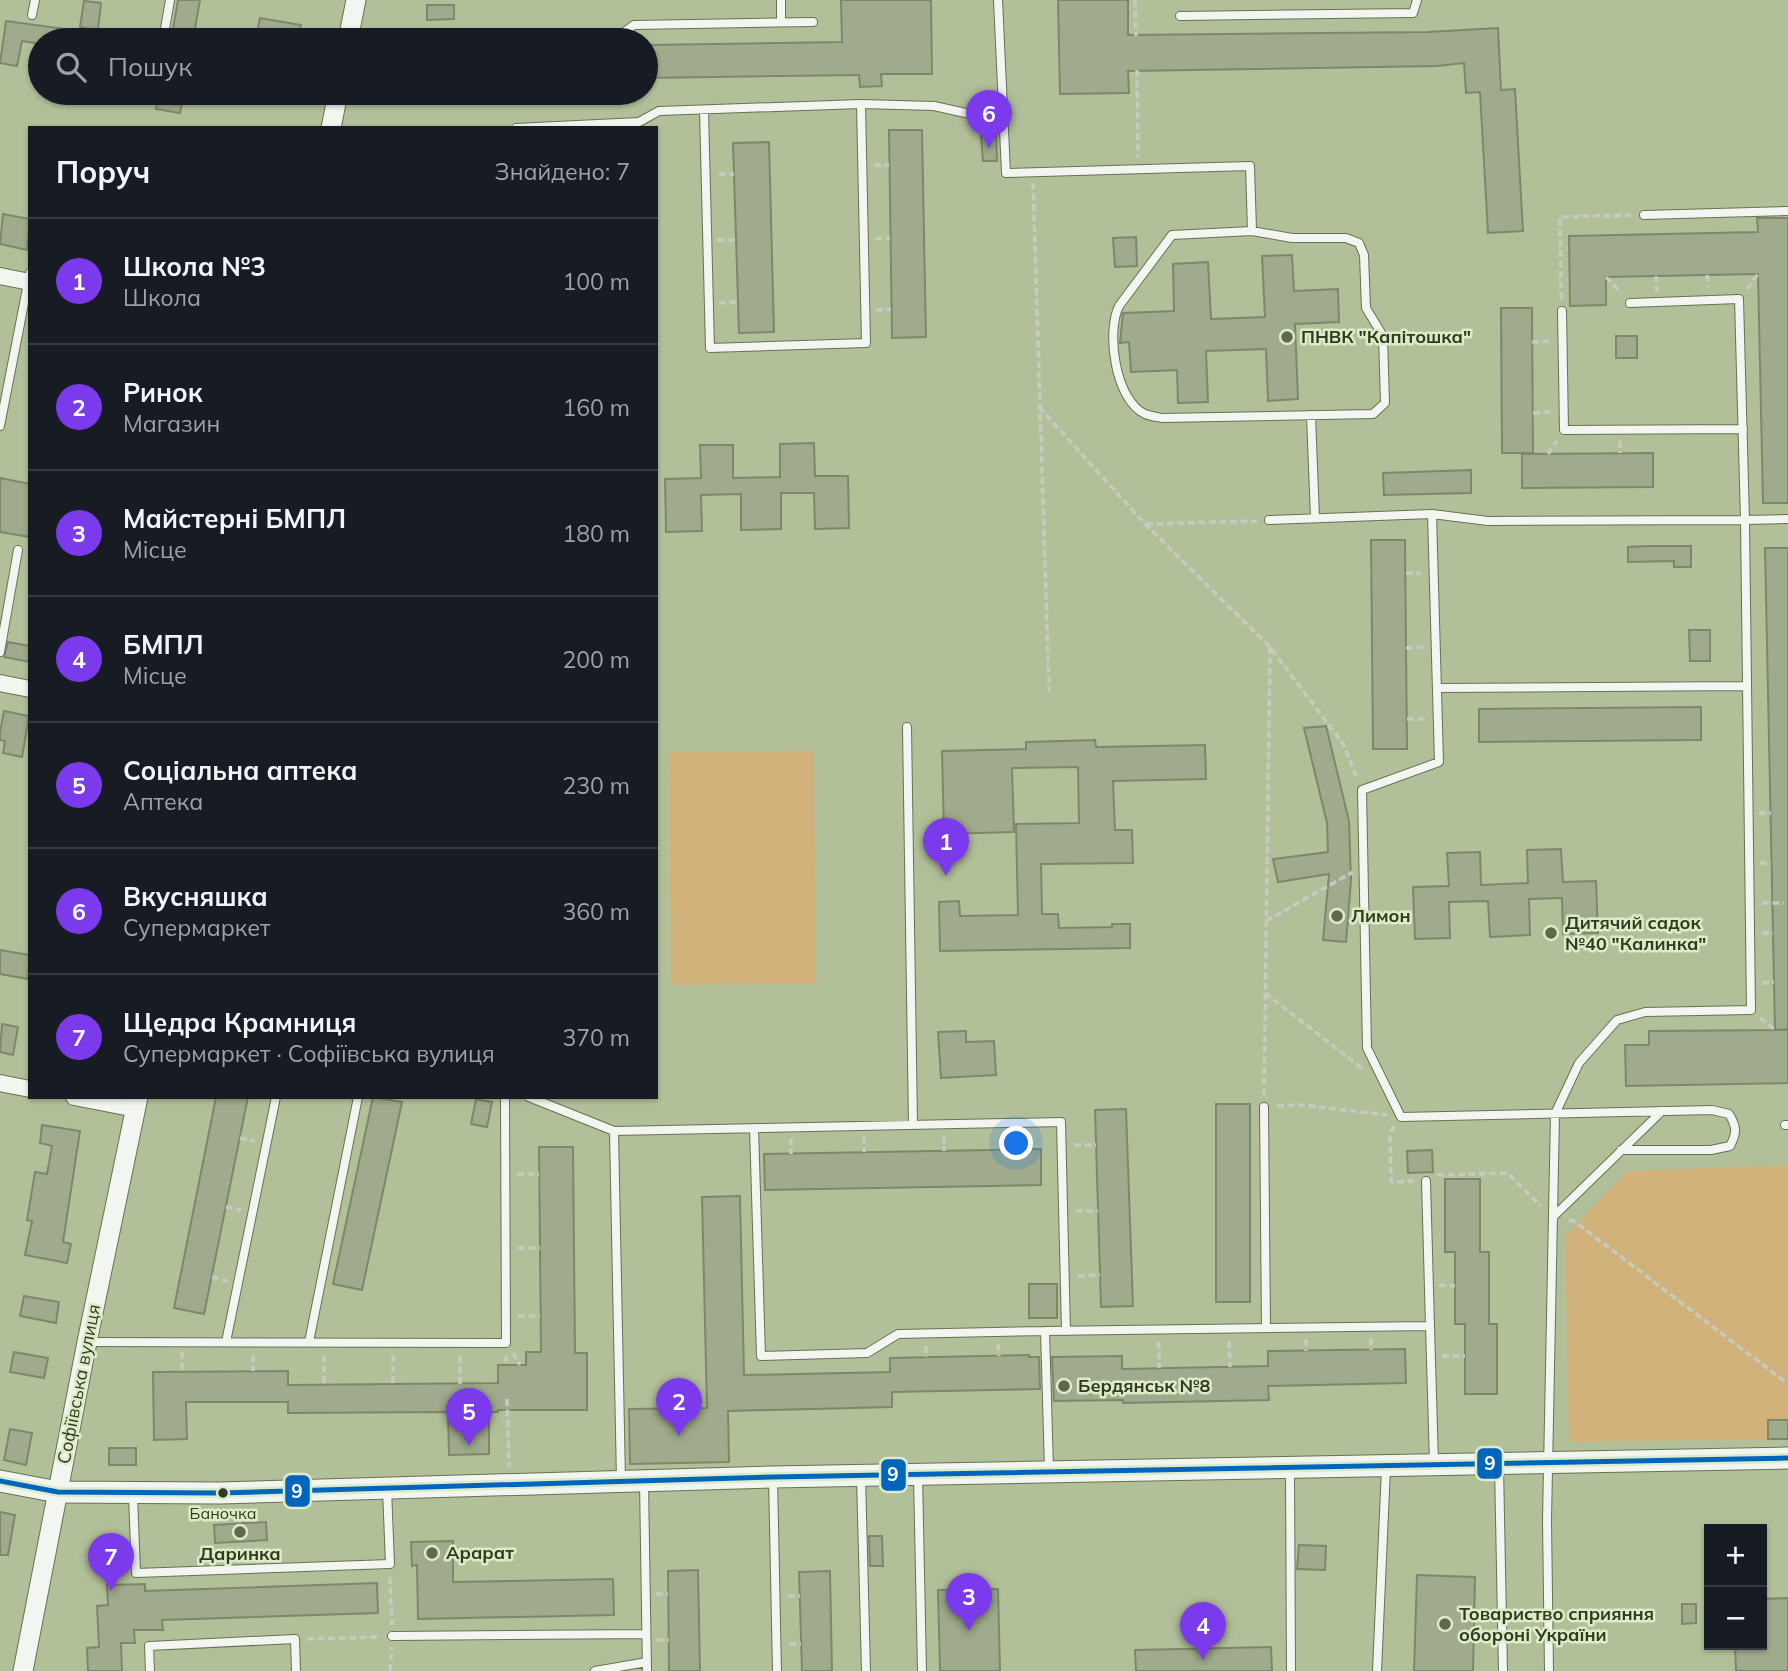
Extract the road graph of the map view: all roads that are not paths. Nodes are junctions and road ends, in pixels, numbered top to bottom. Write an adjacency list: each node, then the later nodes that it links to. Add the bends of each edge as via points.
1 (35, 0): 7 (lane)
2 (170, 0): 11 (lane)
3 (356, 0): 12 (street)
4 (781, 0): 9 (lane)
5 (998, 0): 17 (lane)
6 (1417, 0): 8 (lane, via 1413,13)
7 (32, 15)
8 (1180, 16)
9 (781, 22): 10 (lane); 13 (lane)
10 (813, 22)
11 (165, 28)
12 (350, 28)
13 (630, 28)
14 (861, 104): 16 (lane); 16 (lane, via 866,343 710,348); 17 (lane)
15 (336, 105): 18 (street)
16 (704, 110): 19 (lane, via 659,111 639,121)
17 (1002, 114): 22 (lane, via 1006,173 1250,166)
18 (331, 126)
19 (551, 126)
20 (1788, 211): 21 (lane)
21 (1644, 215)
22 (1252, 231): 28 (lane, via 1292,238 1346,237 1359,243 1364,255 1366,309 1383,336 1385,403 1373,414); 28 (lane, via 1171,235 1113,317 1115,367 1128,395 1144,414 1162,418)
23 (0, 276): 24 (street)
24 (28, 279)
25 (28, 284): 29 (lane)
26 (1630, 303): 30 (lane, via 1739,299)
27 (1562, 311): 30 (lane, via 1564,430)
28 (1311, 415): 32 (lane)
29 (0, 426)
30 (1743, 429): 35 (lane)
31 (1432, 514): 32 (lane); 35 (lane, via 1488,521); 40 (lane)
32 (1315, 518): 34 (lane)
33 (1788, 519): 35 (lane)
34 (1269, 520)
35 (1745, 520): 39 (lane)
36 (18, 550): 37 (lane)
37 (0, 652)
38 (0, 683): 41 (street)
39 (1747, 686): 40 (lane); 53 (lane, via 1751,1010 1645,1012 1617,1020 1579,1063)
40 (1437, 688): 53 (lane, via 1439,762 1362,790 1367,1048 1401,1117)
41 (28, 689)
42 (907, 727): 54 (lane)
43 (0, 1083): 44 (street)
44 (28, 1089)
45 (95, 1099): 50 (street)
46 (276, 1099): 65 (lane)
47 (358, 1099): 66 (lane)
48 (505, 1099): 66 (lane, via 506,1343)
49 (534, 1099): 56 (lane)
50 (137, 1103): 64 (street, Софіївська вулиця)
51 (1264, 1107): 61 (lane)
52 (1662, 1111): 53 (lane); 57 (lane); 57 (lane, via 1729,1114 1736,1135 1730,1146 1711,1150)
53 (1555, 1114): 59 (lane)
54 (913, 1125): 55 (lane); 63 (lane, via 1061,1122)
55 (754, 1128): 56 (lane); 62 (lane, via 761,1356 867,1353 898,1334)
56 (614, 1131): 78 (lane)
57 (1621, 1150): 59 (lane)
58 (1426, 1181): 60 (lane)
59 (1553, 1217): 69 (lane)
60 (1430, 1326): 61 (lane); 71 (lane)
61 (1266, 1328): 63 (lane)
62 (1045, 1331): 63 (lane); 73 (lane)
63 (1066, 1331)
64 (87, 1342): 65 (lane); 81 (street, Софіївська вулиця)
65 (226, 1342): 66 (lane)
66 (309, 1342)
67 (1788, 1458): 69 (main road)
68 (1499, 1463): 69 (main road); 71 (main road); 95 (lane)
69 (1550, 1463): 96 (lane)
70 (1386, 1465): 71 (main road); 72 (main road); 94 (lane)
71 (1434, 1465)
72 (1290, 1467): 73 (main road); 93 (lane)
73 (1049, 1472): 74 (main road)
74 (918, 1475): 75 (main road); 92 (lane)
75 (861, 1476): 76 (main road); 91 (lane)
76 (773, 1478): 79 (main road); 90 (lane)
77 (0, 1481): 81 (main road)
78 (621, 1482): 79 (main road); 80 (main road)
79 (644, 1482): 83 (lane)
80 (387, 1489): 82 (main road); 82 (lane, via 390,1564 136,1573)
81 (58, 1492): 82 (main road); 86 (street, Софіївська вулиця)
82 (133, 1492)
83 (646, 1634): 84 (lane); 85 (lane)
84 (392, 1636)
85 (647, 1667): 89 (lane)
86 (23, 1671)
87 (150, 1671): 88 (lane, via 149,1646 295,1639)
88 (296, 1671)
89 (595, 1671)
90 (777, 1671)
91 (866, 1671)
92 (922, 1671)
93 (1291, 1671)
94 (1377, 1671)
95 (1503, 1671)
96 (1549, 1671)

